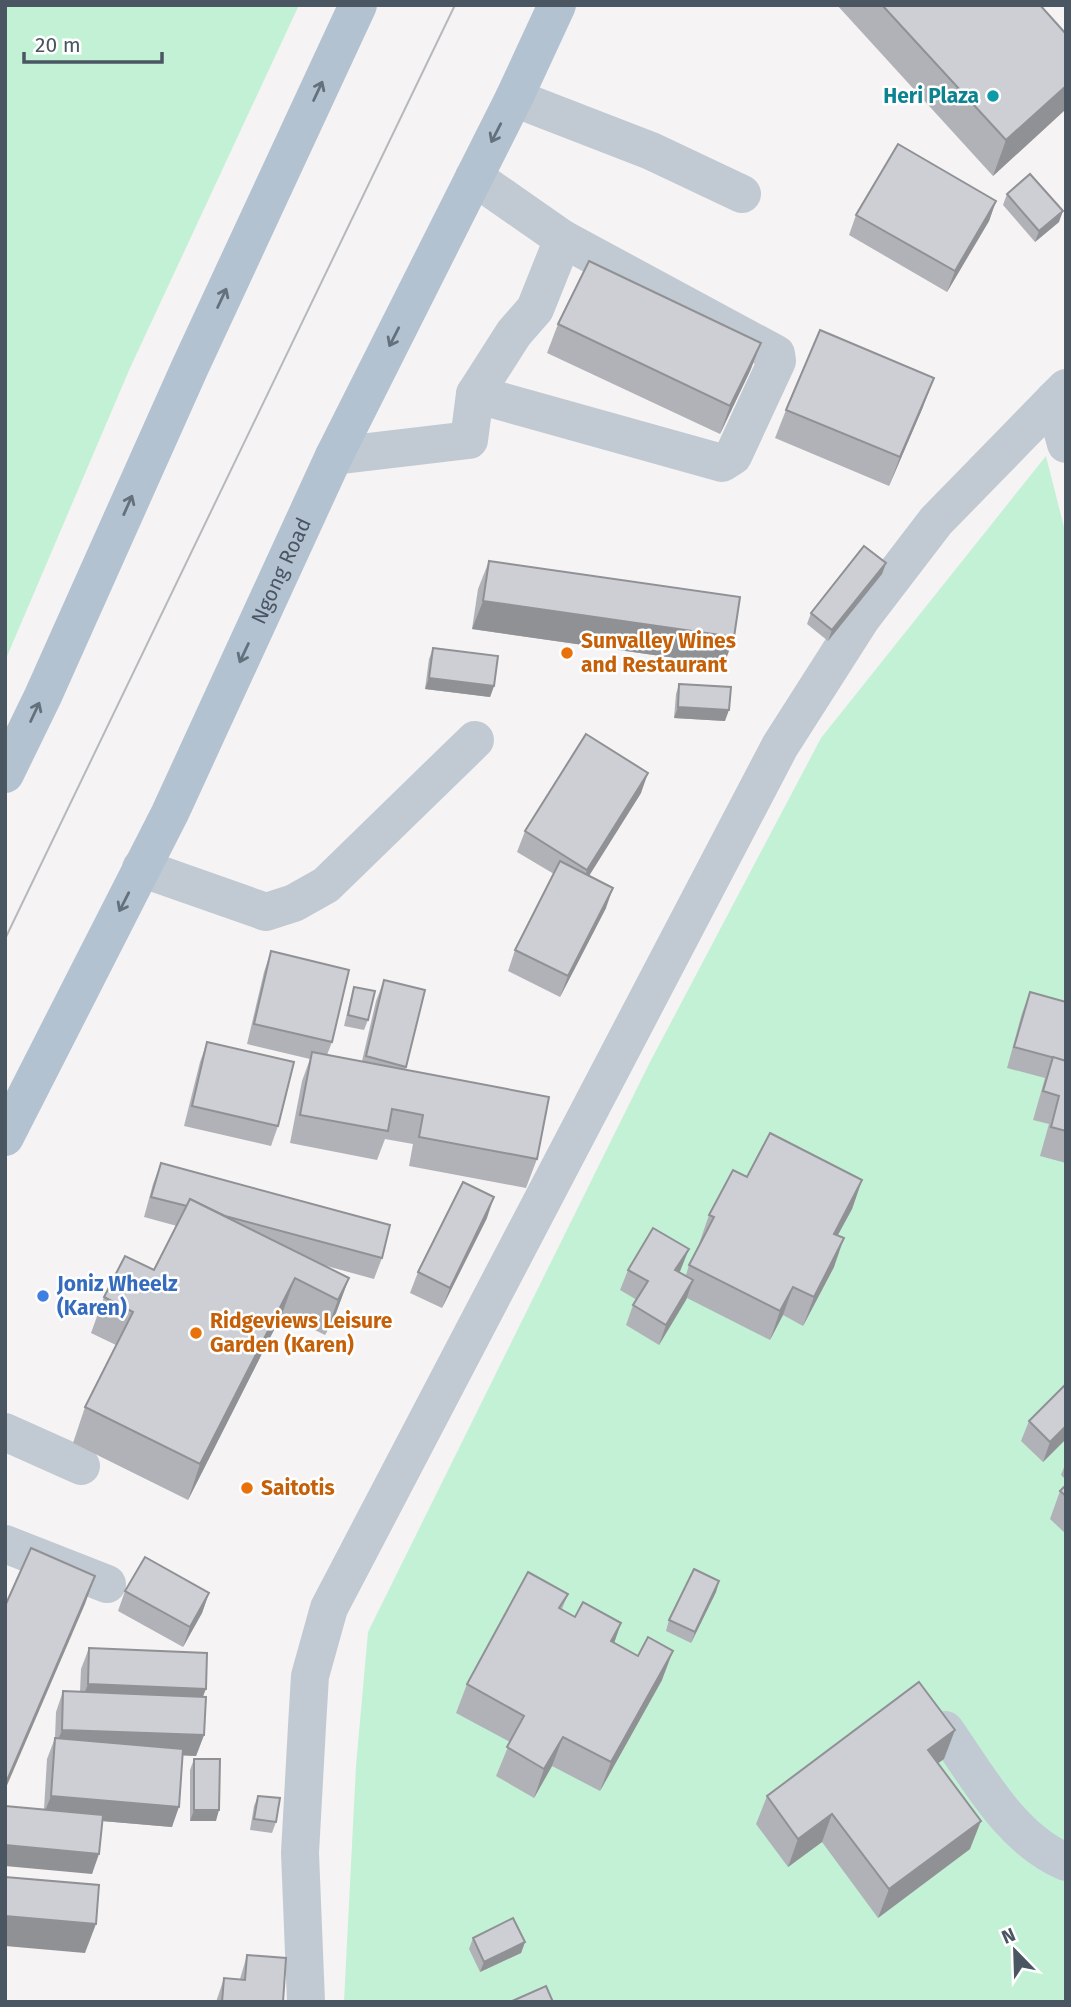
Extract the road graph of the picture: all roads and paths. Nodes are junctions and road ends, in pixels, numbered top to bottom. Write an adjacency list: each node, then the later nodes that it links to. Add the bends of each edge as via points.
1 (358, 5): 12 (main road, one-way to 1)
2 (557, 5): 3 (main road, Ngong Road)
3 (514, 98): 4 (main road, Ngong Road, one-way to 4); 5 (street)
4 (474, 177): 6 (street); 10 (main road, Ngong Road, one-way to 10)
5 (742, 194)
6 (563, 239): 7 (street, via 536,309 514,333); 7 (street, via 776,354 778,361 733,456 722,463)
7 (475, 394): 10 (street, via 470,440)
8 (1060, 394): 9 (street); 21 (street, via 936,521 861,619 780,746 329,1608 310,1676 300,1853)
9 (1066, 444)
10 (334, 456): 13 (main road, Ngong Road, one-way to 13)
11 (475, 740): 13 (street, via 326,885 295,903 265,912)
12 (5, 774)
13 (141, 869): 14 (main road, Ngong Road, one-way to 14)
14 (5, 1137)
15 (5, 1432): 16 (street)
16 (81, 1466)
17 (5, 1544): 18 (street)
18 (107, 1584)
19 (945, 1730): 20 (street, via 1019,1830)
20 (1066, 1862)
21 (306, 2002)

